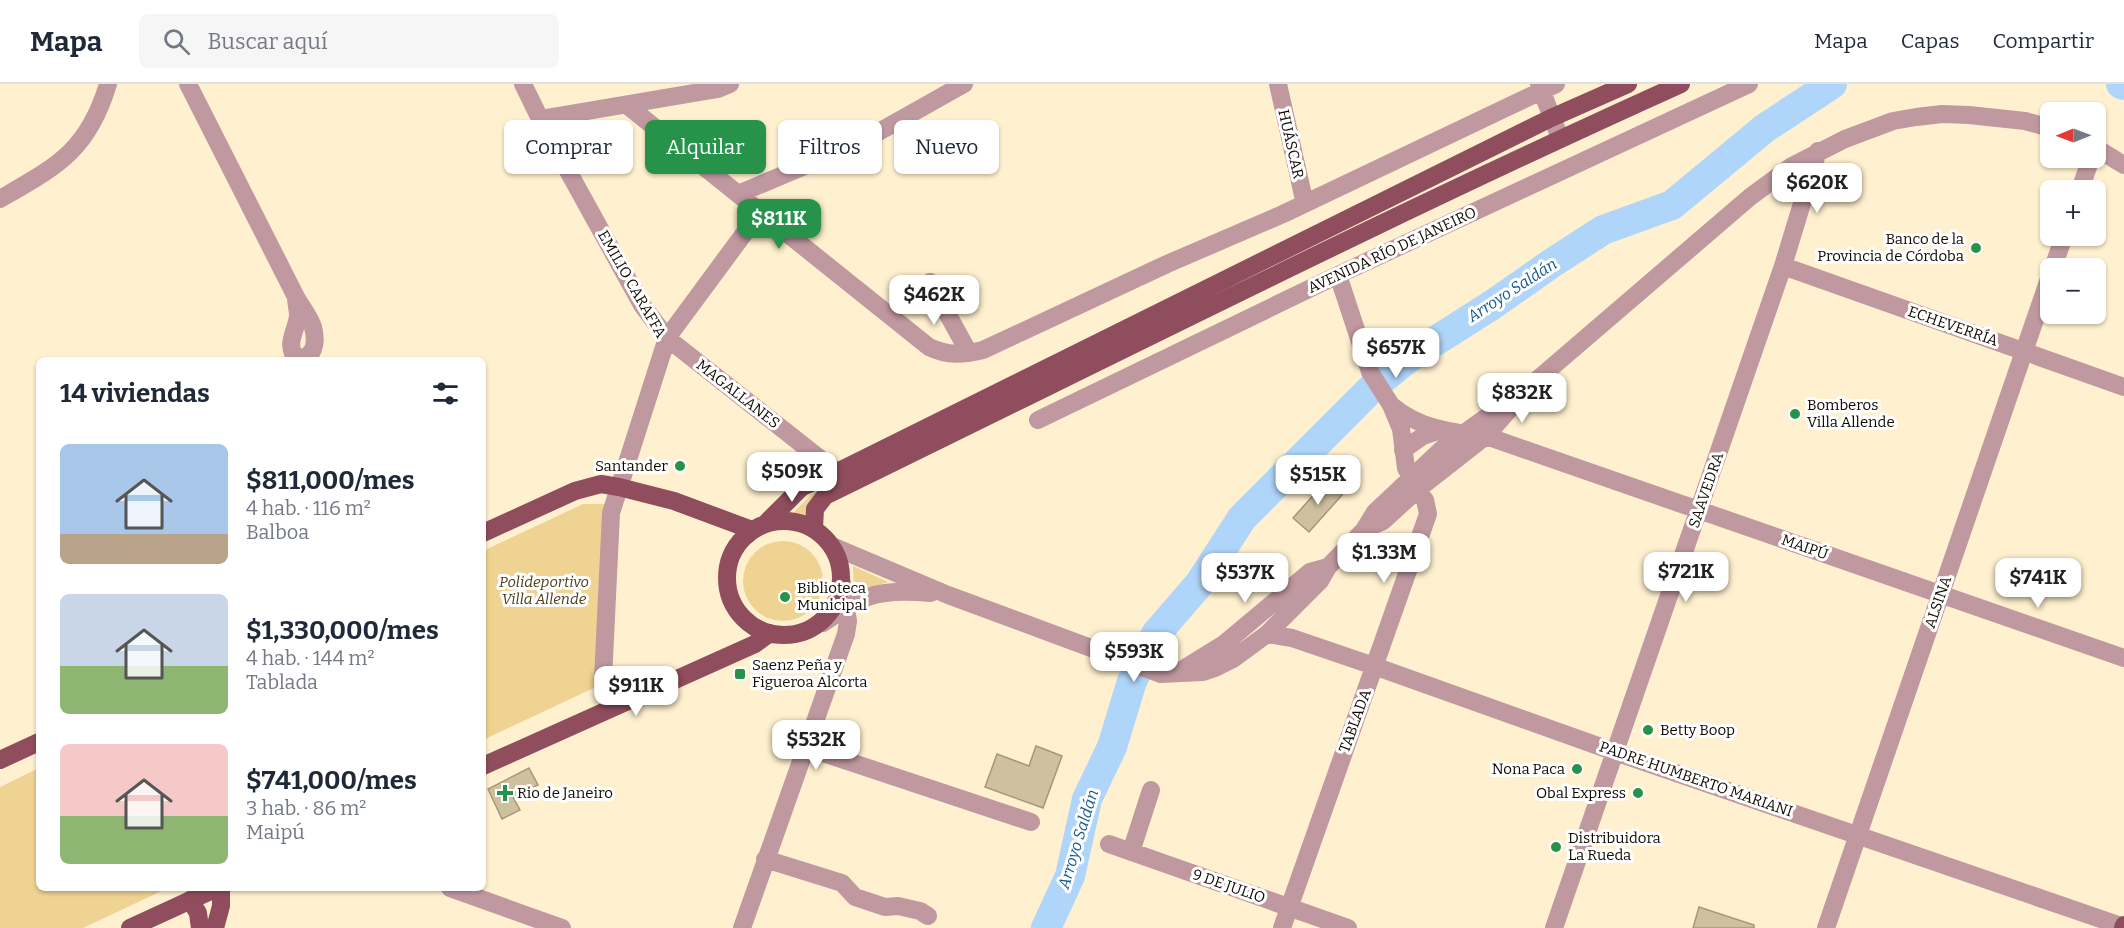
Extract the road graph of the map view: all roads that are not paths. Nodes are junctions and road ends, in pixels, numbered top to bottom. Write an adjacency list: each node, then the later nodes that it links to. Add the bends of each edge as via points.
1 (108, 84): 20 (street, via 92,126 74,150 42,175)
2 (188, 84): 26 (street)
3 (523, 84): 13 (street, EMILIO CARAFFA)
4 (730, 84): 11 (street)
5 (964, 84): 19 (street, via 859,143)
6 (1278, 84): 21 (street, HUÁSCAR)
7 (1628, 84): 12 (main road)
8 (1681, 84): 15 (main road)
9 (1749, 84): 24 (street, AVENIDA RÍO DE JANEIRO)
10 (1546, 86): 12 (street); 21 (street)
11 (628, 106): 13 (street); 19 (street)
12 (1551, 118): 15 (street); 40 (main road)
13 (540, 119): 28 (street, EMILIO CARAFFA, via 642,305)
14 (2040, 125): 16 (street, via 1996,117 1933,115 1893,121)
15 (1560, 138): 45 (main road, via 825,496 815,509)
16 (1818, 152): 23 (street, SAAVEDRA); 31 (street, via 1749,197)
17 (2106, 154): 18 (street)
18 (2124, 165)
19 (738, 194): 22 (street)
20 (0, 199)
21 (1305, 204): 30 (street)
22 (760, 212): 28 (street); 30 (street, via 929,347 950,354)
23 (1783, 266): 29 (street, ECHEVERRÍA); 43 (street, SAAVEDRA)
24 (1338, 275): 33 (street, via 1371,372); 34 (street, AVENIDA RÍO DE JANEIRO)
25 (930, 282): 30 (street)
26 (296, 297)
27 (2040, 306): 29 (street, ALSINA)
28 (666, 338): 40 (street, MAGALLANES); 42 (street, EMILIO CARAFFA)
29 (2025, 351): 32 (street, ECHEVERRÍA); 50 (street, ALSINA)
30 (969, 353)
31 (1531, 385): 36 (street); 37 (street)
32 (2124, 387)
33 (1391, 405): 35 (street, MAIPÚ, via 1408,419); 38 (street, via 1401,429)
34 (1038, 420)
35 (1441, 430): 36 (street, MAIPÚ); 38 (street, via 1432,431)
36 (1461, 434): 37 (street, MAIPÚ); 39 (street); 41 (street)
37 (1485, 436): 39 (street); 43 (street, MAIPÚ)
38 (1403, 450): 41 (street)
39 (1454, 460): 41 (street)
40 (837, 472): 44 (main road, via 801,487)
41 (1414, 484): 48 (street, via 1383,521 1364,530); 57 (street, TABLADA, via 1425,500 1428,514)
42 (619, 487): 44 (main road); 46 (main road, via 601,484 575,490); 59 (street, EMILIO CARAFFA, via 611,513 603,680)
43 (1699, 511): 50 (street, MAIPÚ); 62 (street, SAAVEDRA)
44 (759, 526): 45 (main road, via 790,520); 54 (main road, via 741,539 728,563 727,577 730,596 739,613 753,626)
45 (814, 528): 47 (main road)
46 (486, 532)
47 (832, 546): 49 (main road, via 840,563); 51 (street)
48 (1328, 567): 55 (street, via 1320,581); 58 (street, via 1310,572 1224,644)
49 (842, 582): 52 (street); 53 (main road, via 837,605)
50 (1941, 594): 56 (street, MAIPÚ); 67 (street, ALSINA)
51 (948, 595): 52 (street, via 893,592 860,600); 58 (street)
52 (847, 609): 53 (street); 61 (street, via 846,634)
53 (823, 622): 54 (main road, via 805,632)
54 (770, 633): 59 (main road, via 755,644)
55 (1267, 634): 57 (street, PADRE HUMBERTO MARIANI, via 1292,638); 58 (street, via 1215,668)
56 (2124, 658)
57 (1374, 666): 62 (street, PADRE HUMBERTO MARIANI); 75 (street, TABLADA)
58 (1168, 674)
59 (611, 708): 64 (main road)
60 (36, 743): 63 (main road)
61 (805, 747): 66 (street); 70 (street)
62 (1615, 752): 67 (street, PADRE HUMBERTO MARIANI); 85 (street, SAAVEDRA)
63 (0, 760)
64 (486, 765)
65 (1151, 790): 69 (street)
66 (1031, 822)
67 (1858, 834): 77 (street, PADRE HUMBERTO MARIANI); 86 (street, ALSINA)
68 (1109, 844): 69 (street, 9 DE JULIO)
69 (1131, 852): 75 (street, 9 DE JULIO)
70 (765, 859): 76 (street, via 842,883 855,897); 82 (street)
71 (212, 891): 74 (main road)
72 (219, 891): 80 (main road, via 221,906)
73 (458, 891): 81 (street)
74 (190, 900): 78 (main road); 79 (main road, via 198,913)
75 (1289, 907): 83 (street, TABLADA); 84 (street, 9 DE JULIO)
76 (928, 916)
77 (2124, 926)
78 (130, 928)
79 (200, 928)
80 (215, 928)
81 (562, 928)
82 (742, 928)
83 (1282, 928)
84 (1348, 928)
85 (1554, 928)
86 (1826, 928)

